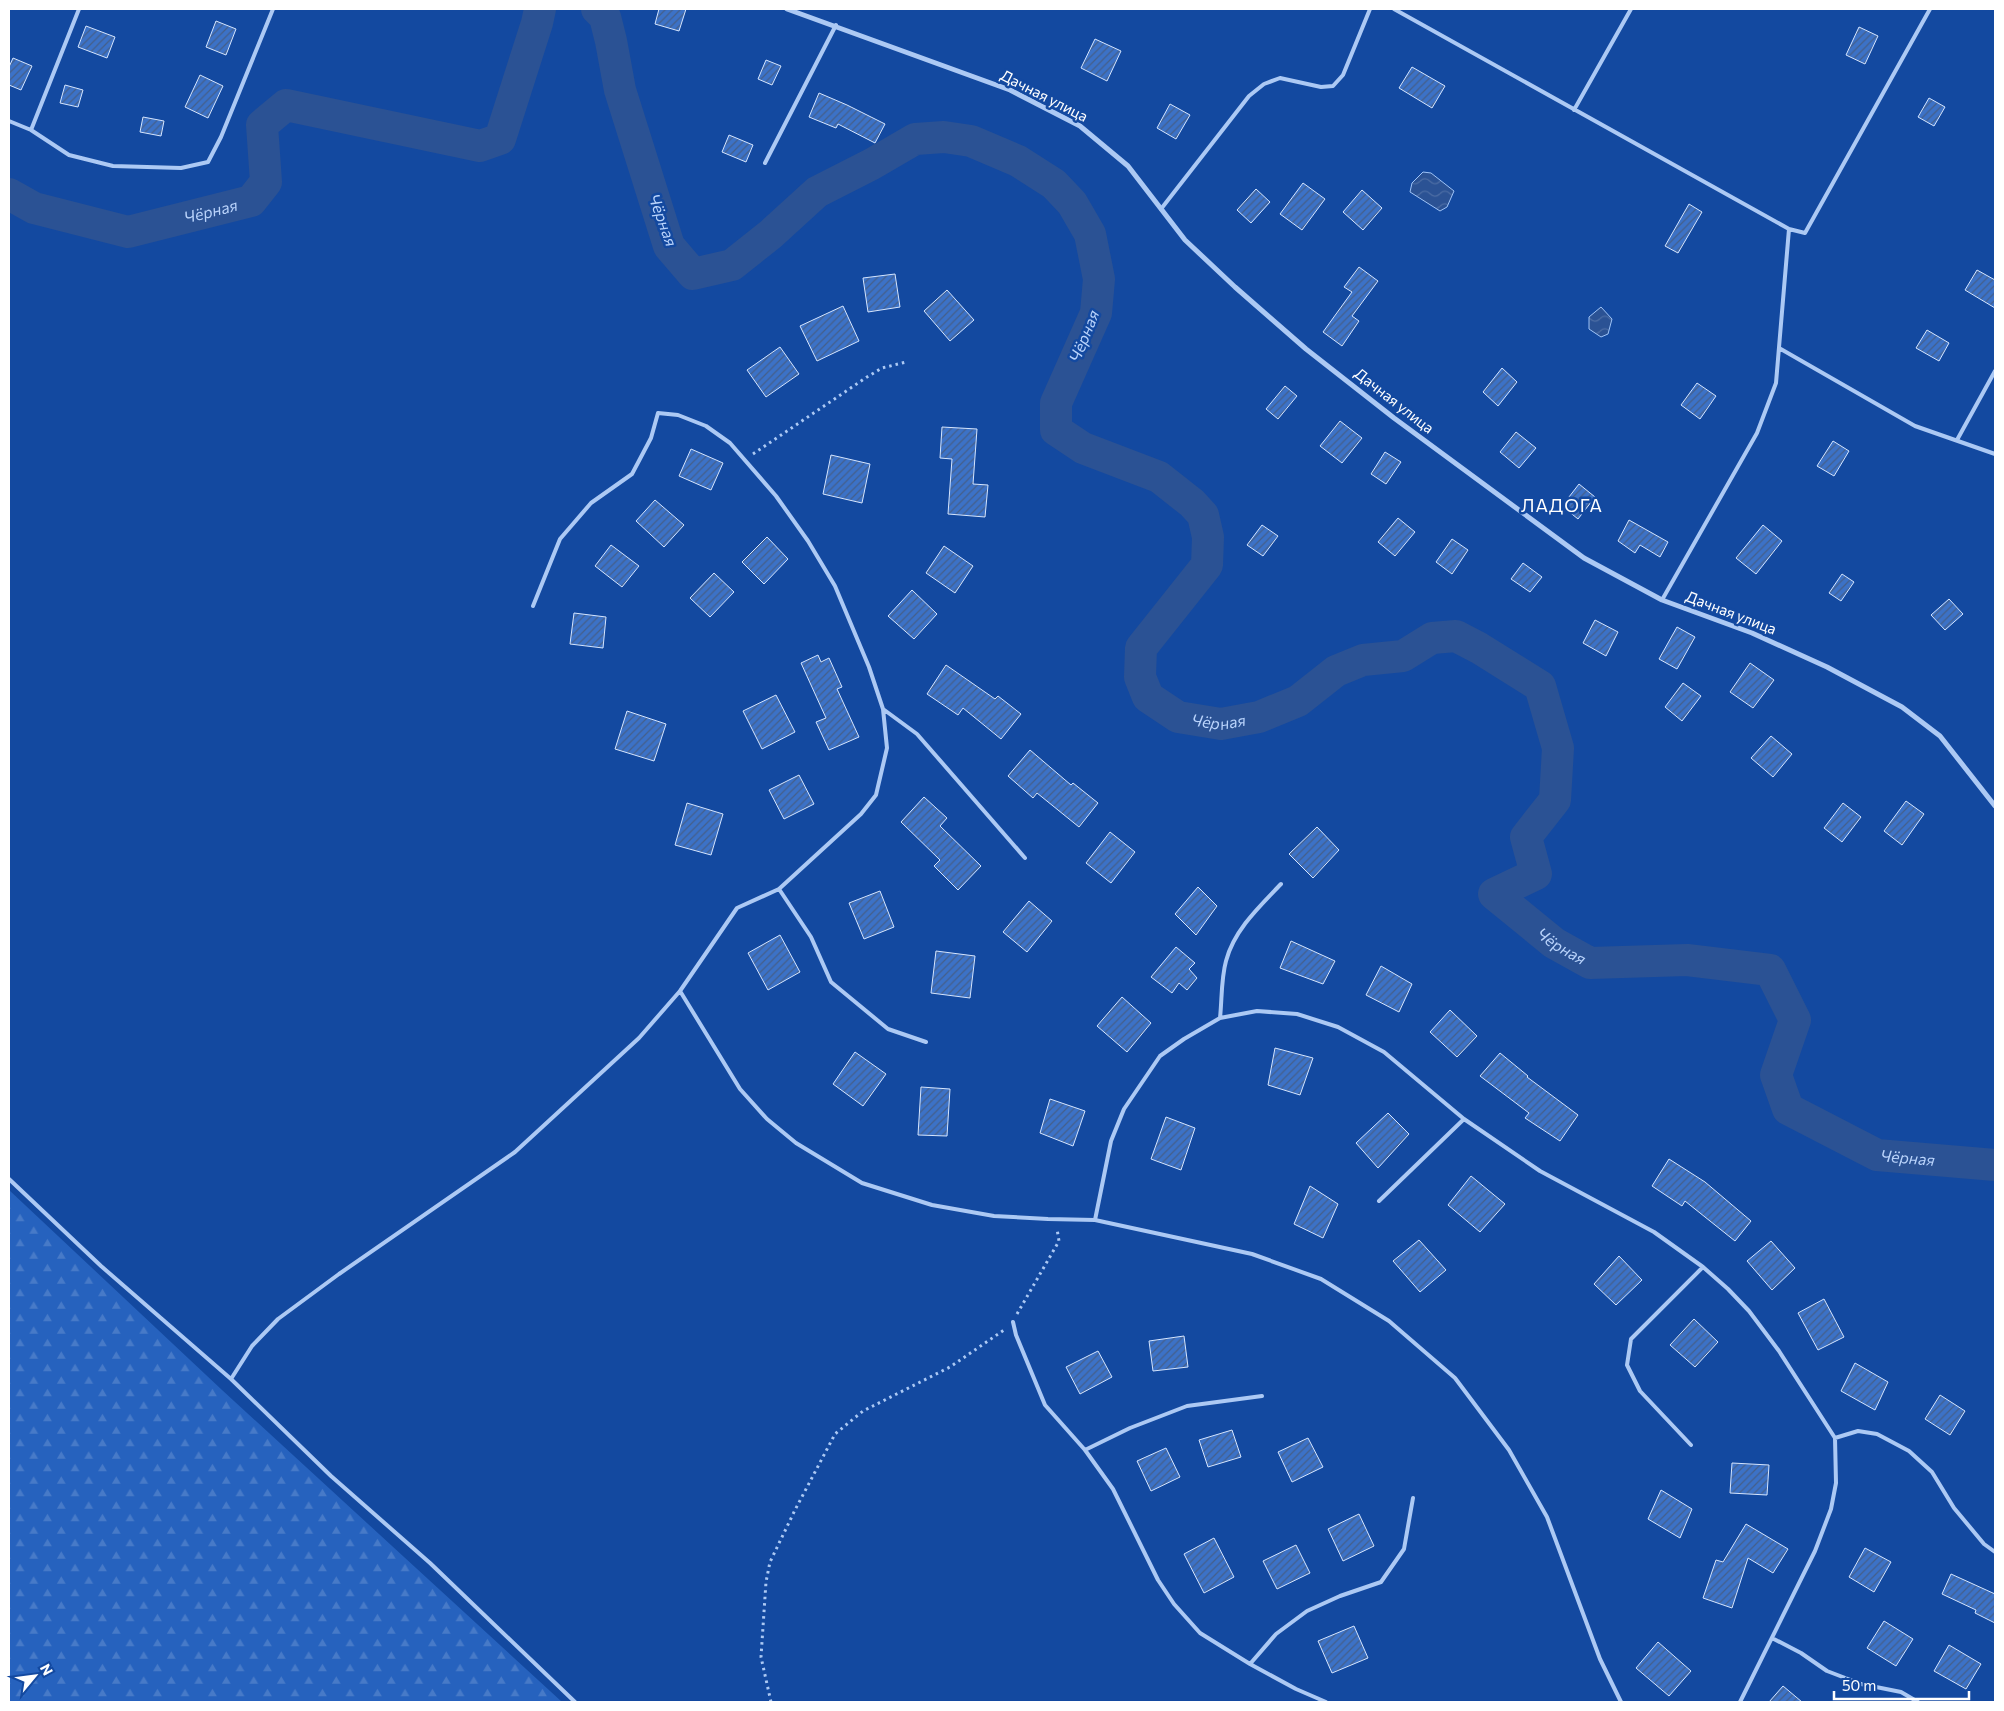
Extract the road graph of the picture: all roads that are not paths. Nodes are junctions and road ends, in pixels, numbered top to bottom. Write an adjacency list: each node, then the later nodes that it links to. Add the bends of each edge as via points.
1 (79, 9): 11 (lane)
2 (273, 9): 11 (lane, via 208,162 181,168 113,166 69,155)
3 (787, 9): 8 (street, Дачная улица)
4 (1370, 9): 13 (lane, via 1343,75 1333,86 1321,87 1280,78 1264,84 1249,96)
5 (1394, 9): 9 (lane)
6 (1631, 9): 9 (lane)
7 (1930, 9): 14 (lane, via 1805,233)
8 (836, 25): 12 (lane); 13 (street, Дачная улица, via 1010,90 1080,126 1128,166)
9 (1574, 110): 14 (lane)
10 (9, 121): 11 (lane)
11 (31, 130)
12 (765, 163)
13 (1161, 210): 19 (street, Дачная улица, via 1184,240 1235,287 1306,349 1394,418 1584,558)
14 (1789, 229): 15 (lane)
15 (1779, 348): 17 (lane, via 1915,426); 19 (lane, via 1776,383 1757,433)
16 (1995, 371): 17 (lane)
17 (1956, 440): 18 (lane)
18 (1995, 454)
19 (1662, 600): 22 (street, Дачная улица, via 1752,633 1827,667 1902,707 1940,736)
20 (533, 606): 21 (lane, via 560,538 591,503 632,474 651,438 658,413 678,415 706,426 730,443 776,496 808,541 834,586 870,667)
21 (883, 709): 23 (lane, via 917,734); 25 (lane, via 887,748 876,794 861,814)
22 (1995, 806)
23 (1025, 858)
24 (1281, 884): 27 (lane, via 1254,911 1235,939 1226,961)
25 (780, 889): 26 (lane, via 737,908); 28 (lane, via 810,937 830,982 888,1029)
26 (680, 991): 32 (lane, via 740,1090 767,1119 796,1143 862,1183 932,1205 994,1216); 35 (lane, via 639,1038 515,1152 278,1319 252,1346)
27 (1220, 1018): 29 (lane, via 1257,1011 1297,1014 1338,1027 1384,1052); 32 (lane, via 1160,1056 1124,1109 1111,1140)
28 (926, 1042)
29 (1464, 1119): 31 (lane); 33 (lane, via 1540,1171 1654,1232)
30 (9, 1179): 35 (lane, via 101,1266)
31 (1379, 1201)
32 (1095, 1220): 46 (lane, via 1252,1254 1321,1279 1389,1321 1455,1378 1509,1450 1547,1517 1600,1659)
33 (1703, 1267): 37 (lane, via 1755,1319); 38 (lane, via 1632,1339 1627,1365 1640,1391)
34 (1013, 1322): 39 (lane, via 1045,1405)
35 (232, 1379): 44 (lane, via 331,1476 430,1563)
36 (1262, 1396): 39 (lane, via 1187,1406)
37 (1835, 1438): 41 (lane, via 1858,1431 1877,1434 1909,1451 1932,1472 1954,1508 1984,1544); 42 (lane, via 1836,1483 1831,1509 1815,1552)
38 (1691, 1445)
39 (1085, 1450): 43 (lane, via 1113,1489 1158,1580 1174,1604 1200,1632)
40 (1413, 1498): 43 (lane, via 1404,1549 1381,1582 1307,1611 1276,1634)
41 (1995, 1552)
42 (1772, 1638): 47 (lane); 48 (lane, via 1827,1671 1861,1684 1901,1692)
43 (1250, 1664): 45 (lane)
44 (575, 1702)
45 (1326, 1702)
46 (1621, 1702)
47 (1740, 1702)
48 (1918, 1702)

